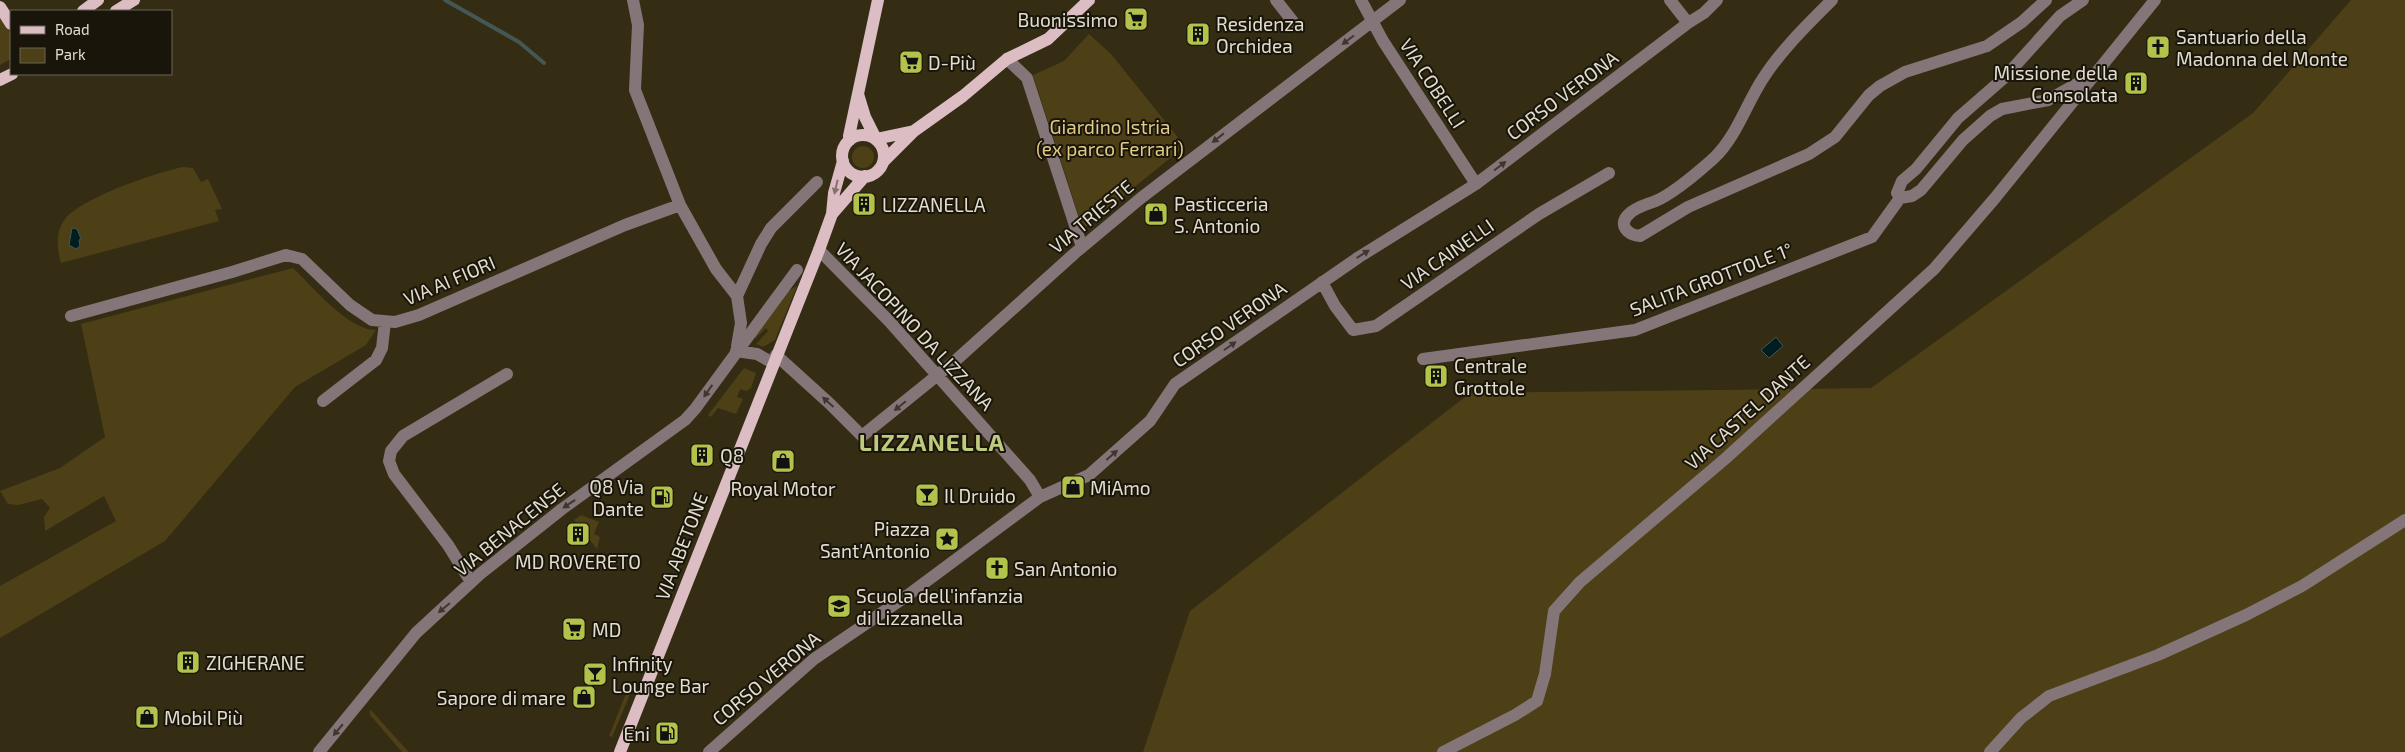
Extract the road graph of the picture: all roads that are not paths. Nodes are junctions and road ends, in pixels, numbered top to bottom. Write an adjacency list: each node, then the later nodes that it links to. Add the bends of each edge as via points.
1 (98, 0): 16 (main road)
2 (134, 0): 17 (main road)
3 (633, 0): 35 (street, via 638,25 635,90)
4 (878, 0): 24 (main road)
5 (1089, 0): 22 (main road, via 1048,39)
6 (1276, 0): 20 (street)
7 (1361, 0): 18 (street, VIA COBELLI)
8 (1400, 0): 18 (street, VIA TRIESTE)
9 (1670, 0): 21 (street)
10 (1717, 0): 21 (street, CORSO VERONA)
11 (1832, 0): 12 (street, via 1770,68 1725,146 1680,186 1629,214 1624,226 1626,231 1640,236 1688,207 1809,154 1834,138 1880,86 1905,72 1987,46 2022,22)
12 (2046, 0)
13 (2083, 0): 34 (street, via 2060,16 2005,77 1958,118 1921,164 1902,181 1896,193)
14 (2155, 0): 23 (street)
15 (0, 7): 19 (main road)
16 (84, 10)
17 (118, 10)
18 (1373, 21): 33 (street, VIA COBELLI); 37 (street, VIA TRIESTE, one-way to 37)
19 (10, 22)
20 (1294, 23)
21 (1688, 23): 33 (street, CORSO VERONA, one-way to 21)
22 (1006, 59): 25 (main road, via 963,96); 37 (street, via 1027,78)
23 (2088, 83): 34 (street, via 2082,81 2048,100 2002,109 1990,116 1963,140 1921,190); 56 (street, VIA CASTEL DANTE, via 1934,269 1726,458 1573,590 1554,611 1545,674 1537,701 1515,716)
24 (858, 94): 26 (main road); 27 (main road)
25 (914, 131): 26 (main road); 29 (main road)
26 (876, 139): 27 (main road, via 862,135); 29 (main road, via 884,151)
27 (850, 140): 28 (main road, via 843,150)
28 (843, 161): 31 (main road, via 849,171); 36 (main road, one-way to 36)
29 (884, 162): 31 (main road, via 877,172)
30 (1609, 173): 40 (street, VIA CAINELLI, via 1539,214 1376,326 1353,330)
31 (865, 176): 36 (main road)
32 (817, 182): 41 (street, via 771,228)
33 (1476, 184): 40 (street, CORSO VERONA, one-way to 33)
34 (1900, 198): 46 (street, SALITA GROTTOLE 1°, via 1872,237 1635,330)
35 (680, 205): 41 (street, via 716,269); 43 (street, VIA AI FIORI, via 616,229 419,315)
36 (832, 214): 38 (main road, VIA ABETONE)
37 (1082, 247): 48 (street, VIA TRIESTE)
38 (819, 250): 45 (main road, VIA ABETONE); 48 (street, VIA JACOPINO DA LIZZANA, via 865,295)
39 (797, 270): 44 (street, VIA BENACENSE)
40 (1322, 282): 50 (street, CORSO VERONA, one-way to 40, via 1089,475 1150,421 1175,384)
41 (737, 296): 44 (street, via 742,323)
42 (71, 316): 43 (street, VIA AI FIORI, via 286,255 302,259 363,316)
43 (385, 322): 49 (street, via 382,348 376,360)
44 (736, 351): 45 (street); 52 (street, VIA BENACENSE, one-way to 52, via 685,420 562,509)
45 (775, 359): 48 (street, VIA TRIESTE, one-way to 45, via 862,436 829,403); 54 (main road, VIA ABETONE)
46 (1423, 359)
47 (507, 374): 52 (street, via 403,436 388,460 394,474)
48 (937, 375): 50 (street, VIA JACOPINO DA LIZZANA, via 1030,480)
49 (323, 401)
50 (1040, 497): 55 (street, CORSO VERONA, via 965,548 908,595 814,659)
51 (2405, 520): 57 (street, via 2302,586 2246,615 2158,655 2049,696 2021,718)
52 (472, 582): 53 (street, VIA BENACENSE, one-way to 53, via 416,633)
53 (320, 752)
54 (620, 752)
55 (709, 752)
56 (1443, 752)
57 (1990, 752)

